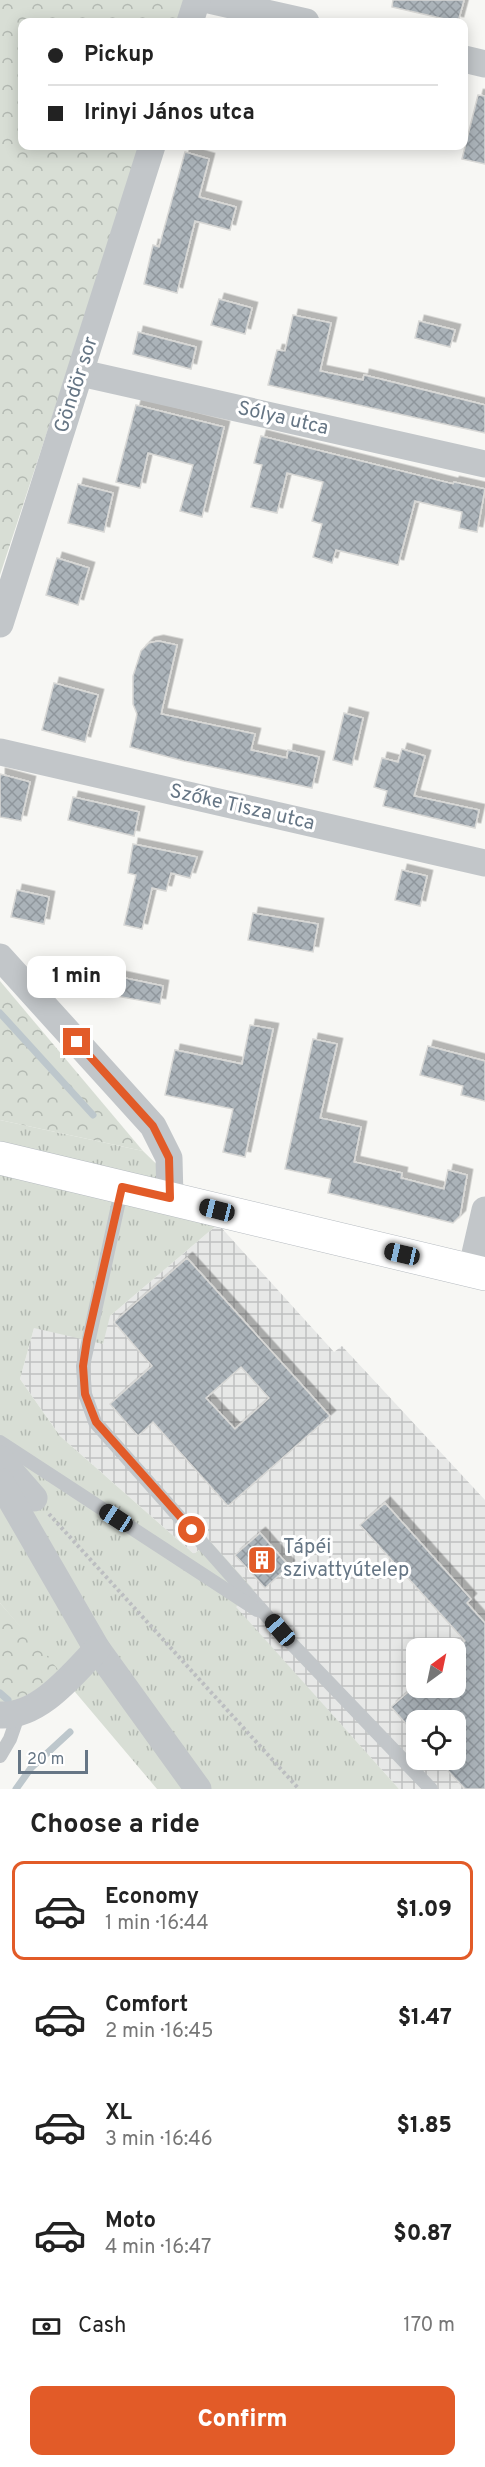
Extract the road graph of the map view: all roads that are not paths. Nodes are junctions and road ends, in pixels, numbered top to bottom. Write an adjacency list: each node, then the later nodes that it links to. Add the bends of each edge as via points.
1 (197, 0): 3 (street)
2 (209, 0): 4 (street)
3 (191, 18)
4 (288, 18)
5 (468, 60): 6 (street)
6 (485, 64)
7 (151, 150): 8 (street, Göndör sor)
8 (81, 373): 9 (street, Sólya utca); 10 (street, Göndör sor)
9 (485, 464)
10 (0, 624)
11 (0, 752): 12 (street, Szőke Tisza utca)
12 (485, 863)
13 (0, 957): 16 (street, via 153,1126 169,1158)
14 (0, 1158): 15 (main road)
15 (122, 1187): 16 (main road); 23 (lane, via 87,1340 83,1366 85,1394 96,1422)
16 (164, 1197): 18 (main road)
17 (485, 1210): 18 (street)
18 (478, 1273)
19 (0, 1442): 23 (lane)
20 (0, 1459): 22 (street)
21 (0, 1480): 24 (street)
22 (34, 1498)
23 (270, 1619): 28 (lane)
24 (97, 1649): 25 (street, via 41,1702); 27 (street)
25 (9, 1714): 26 (lane, via 10,1739)
26 (0, 1756)
27 (198, 1789)
28 (431, 1789)

